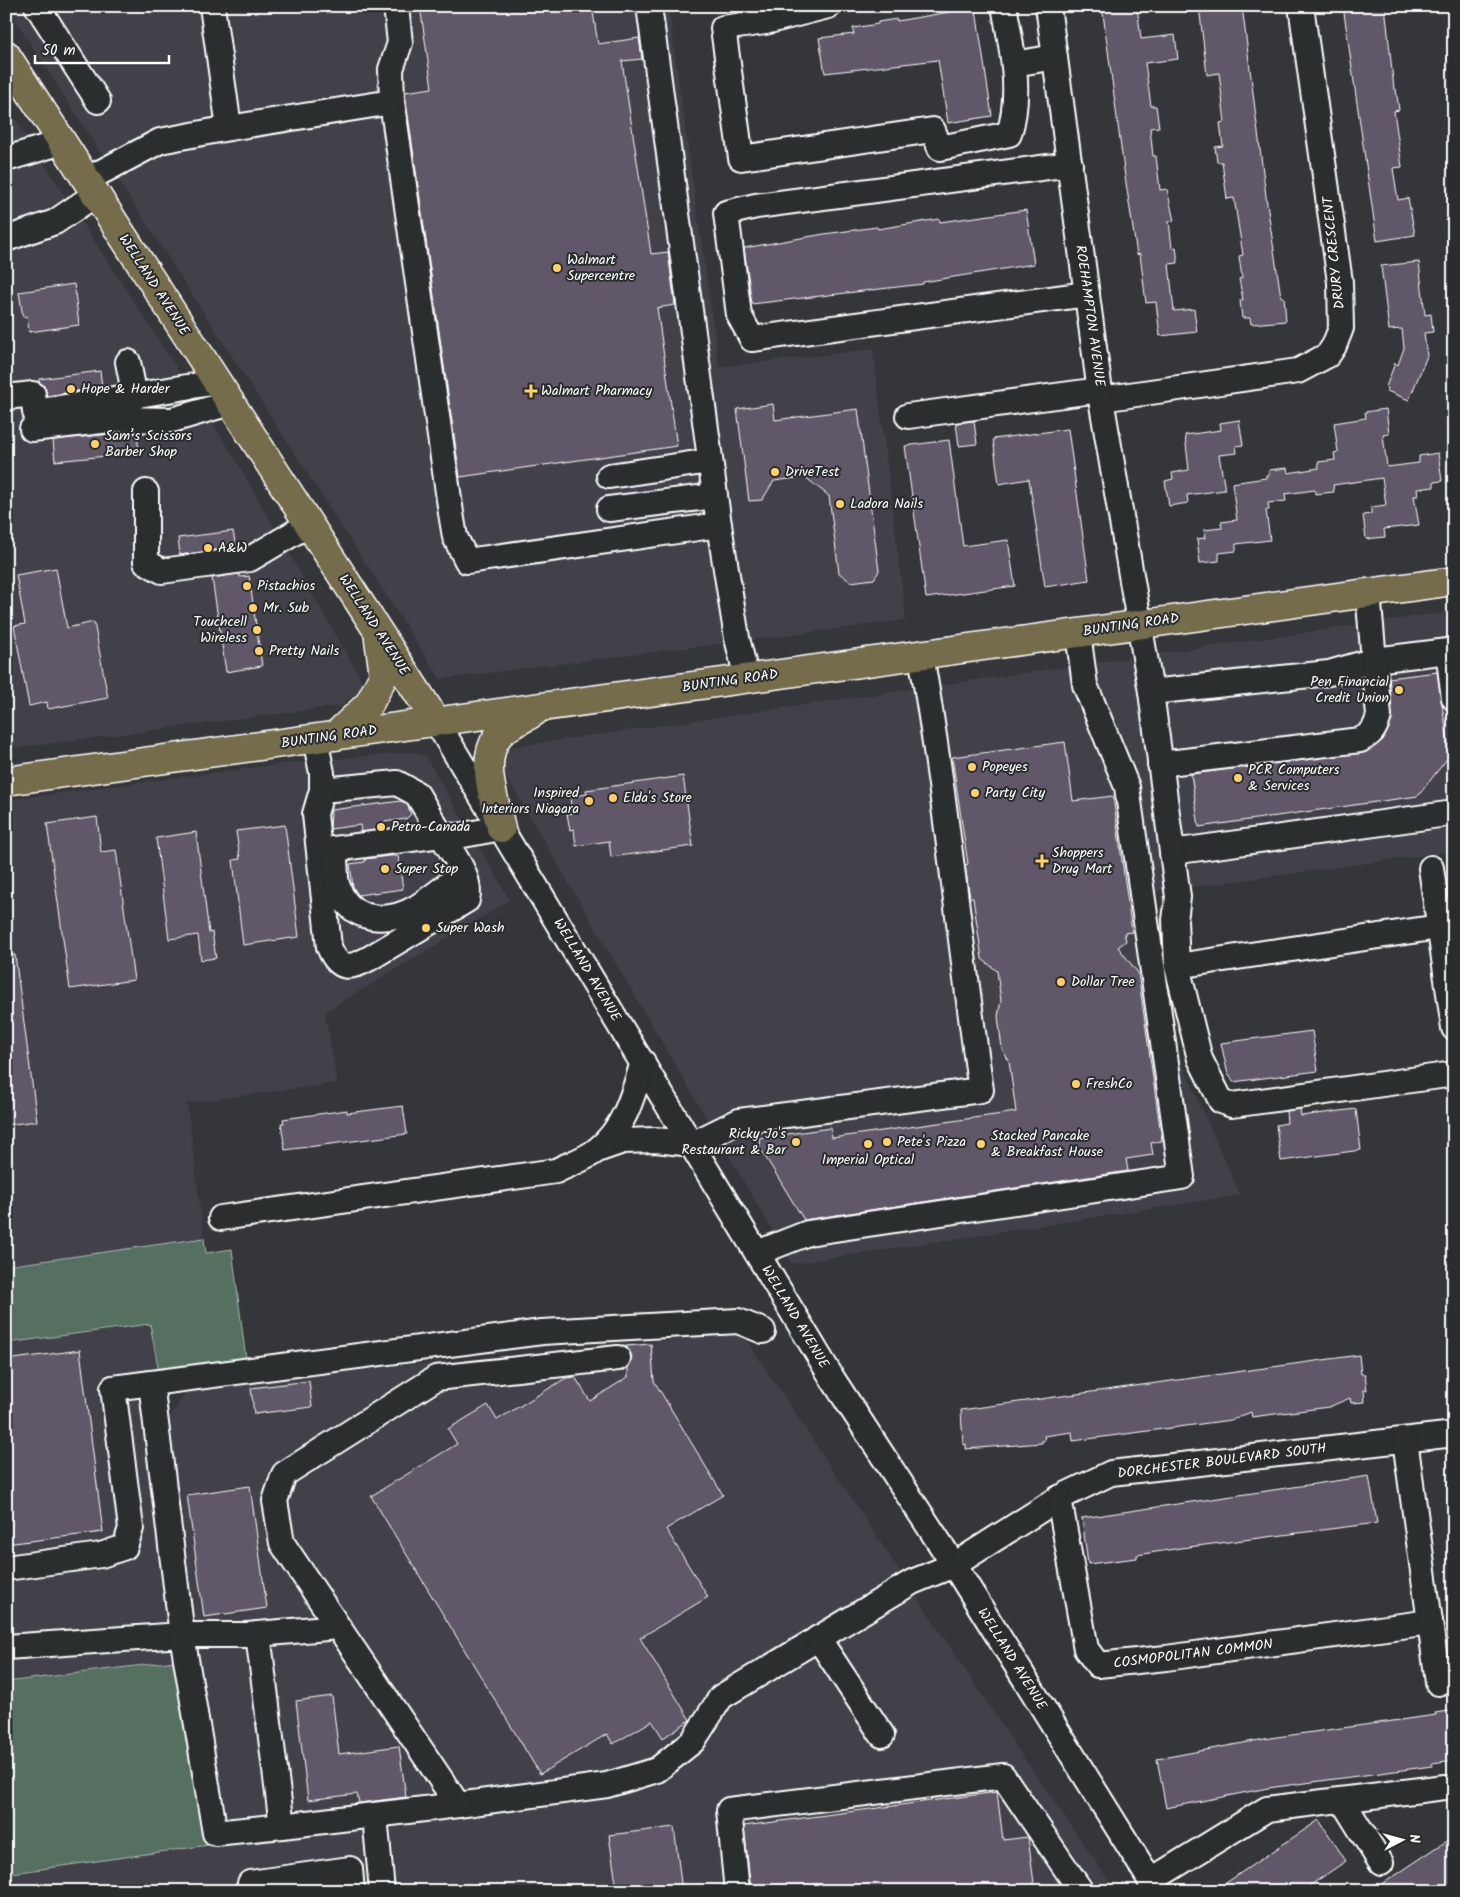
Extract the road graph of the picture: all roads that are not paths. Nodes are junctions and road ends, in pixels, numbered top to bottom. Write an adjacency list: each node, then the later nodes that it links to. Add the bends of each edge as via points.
1 (37, 6): 12 (street)
2 (212, 6): 14 (street)
3 (396, 6): 13 (street, via 400,43 391,69)
4 (649, 6): 28 (street)
5 (828, 6): 11 (street, via 765,22 723,28 741,158 933,130 940,148 1009,134 1014,117)
6 (1004, 6): 11 (street)
7 (1048, 6): 10 (street, ROEHAMPTON AVENUE)
8 (1301, 6): 23 (street, DRURY CRESCENT, via 1340,282 1341,328 1334,346 1328,355 1298,371)
9 (6, 56): 15 (main road, WELLAND AVENUE)
10 (1055, 57): 11 (street); 17 (street, ROEHAMPTON AVENUE)
11 (1014, 64)
12 (98, 101)
13 (392, 102): 14 (street); 34 (street, via 451,513 455,537 467,561)
14 (229, 128): 18 (street, via 160,141)
15 (62, 142): 16 (street); 18 (main road, WELLAND AVENUE)
16 (6, 159)
17 (1070, 164): 20 (street, ROEHAMPTON AVENUE); 20 (street, via 756,206 726,213 739,315 752,339)
18 (91, 187): 19 (street, via 55,222); 22 (main road, WELLAND AVENUE)
19 (6, 239)
20 (1087, 294): 23 (street, ROEHAMPTON AVENUE)
21 (128, 362): 25 (street)
22 (223, 392): 25 (street); 27 (street, via 172,420 119,419); 33 (main road, WELLAND AVENUE)
23 (1101, 394): 26 (street, DRURY CRESCENT); 37 (street, ROEHAMPTON AVENUE)
24 (6, 397): 25 (street, via 33,394 35,412)
25 (135, 397)
26 (908, 416)
27 (32, 429)
28 (710, 461): 29 (street); 31 (street)
29 (609, 476)
30 (146, 492): 33 (street, via 146,562 162,571 250,559)
31 (715, 496): 32 (street); 34 (street)
32 (609, 509)
33 (309, 524): 38 (main road, WELLAND AVENUE)
34 (719, 525): 42 (street, via 737,638)
35 (1454, 581): 36 (main road, BUNTING ROAD)
36 (1368, 593): 37 (main road, BUNTING ROAD); 41 (street)
37 (1138, 624): 39 (main road, BUNTING ROAD); 43 (street, ROEHAMPTON AVENUE)
38 (378, 630): 46 (main road, WELLAND AVENUE); 47 (main road, via 384,675 369,704)
39 (1078, 633): 40 (main road, BUNTING ROAD); 66 (street, via 1085,685 1127,787 1182,1177 808,1233)
40 (921, 655): 42 (main road, BUNTING ROAD); 63 (street, via 981,1090 739,1121)
41 (1375, 660): 43 (street, via 1329,673); 44 (street, via 1448,651); 48 (street, via 1379,716 1375,729 1360,740)
42 (747, 679): 45 (main road, BUNTING ROAD)
43 (1150, 692): 48 (street, ROEHAMPTON AVENUE)
44 (1454, 698)
45 (542, 707): 46 (main road, BUNTING ROAD); 52 (main road, via 499,735 492,748 488,770)
46 (436, 721): 47 (main road, BUNTING ROAD); 52 (street, WELLAND AVENUE)
47 (325, 737): 49 (main road, BUNTING ROAD); 50 (street)
48 (1160, 764): 55 (street, ROEHAMPTON AVENUE)
49 (6, 781)
50 (322, 790): 53 (street, via 397,784 417,794); 54 (street, via 315,814)
51 (1454, 813): 55 (street)
52 (501, 828): 53 (street, via 458,836); 61 (street, WELLAND AVENUE)
53 (441, 835): 54 (street); 57 (street)
54 (327, 850): 57 (street, via 345,902 360,916 387,919 416,908); 57 (street, via 329,947 334,959 342,966 356,966 467,900 469,891)
55 (1172, 852): 59 (street, ROEHAMPTON AVENUE, via 1178,897 1175,920)
56 (1431, 868): 58 (street)
57 (464, 873)
58 (1439, 927): 59 (street); 60 (street)
59 (1177, 966): 62 (street, ROEHAMPTON AVENUE, via 1200,1059 1221,1101 1232,1105)
60 (1454, 1028)
61 (642, 1062): 63 (street, WELLAND AVENUE); 64 (street, via 631,1102 619,1128)
62 (1454, 1074)
63 (692, 1144): 64 (street, via 623,1141); 66 (street, WELLAND AVENUE)
64 (597, 1150): 65 (street, via 556,1171)
65 (221, 1218)
66 (757, 1253): 73 (street, WELLAND AVENUE, via 834,1381)
67 (763, 1330): 69 (street, via 738,1321 542,1332)
68 (618, 1358): 76 (street, via 436,1378 284,1474 276,1501 282,1543)
69 (151, 1383): 74 (street, via 113,1388 131,1528 125,1547 101,1555); 78 (street)
70 (1454, 1436): 71 (street, DORCHESTER BOULEVARD SOUTH)
71 (1405, 1440): 72 (street, DORCHESTER BOULEVARD SOUTH, via 1111,1473); 75 (street)
72 (1058, 1498): 73 (street, DORCHESTER BOULEVARD SOUTH); 75 (street, COSMOPOLITAN COMMON, via 1086,1648 1098,1665)
73 (954, 1565): 79 (street, DORCHESTER BOULEVARD SOUTH, via 912,1582); 89 (street, WELLAND AVENUE)
74 (6, 1568)
75 (1430, 1622): 81 (street)
76 (338, 1627): 77 (street); 85 (street)
77 (258, 1634): 78 (street); 87 (street)
78 (182, 1635): 80 (street); 87 (street, DORCHESTER BOULEVARD SOUTH, via 216,1833)
79 (818, 1638): 82 (street); 85 (street, DORCHESTER BOULEVARD SOUTH, via 721,1697 693,1741 657,1770 607,1785)
80 (6, 1647)
81 (1438, 1683)
82 (882, 1735)
83 (1445, 1787): 84 (street)
84 (1342, 1800): 88 (street); 89 (street, via 1267,1808)
85 (458, 1805): 86 (street, DORCHESTER BOULEVARD SOUTH)
86 (375, 1816): 87 (street, DORCHESTER BOULEVARD SOUTH); 92 (street)
87 (282, 1826)
88 (1381, 1863)
89 (1153, 1886)
90 (251, 1891): 91 (street, via 250,1883 350,1869)
91 (352, 1891)
92 (382, 1891)
93 (737, 1891): 94 (street, via 728,1810 1003,1776)
94 (1082, 1891)

